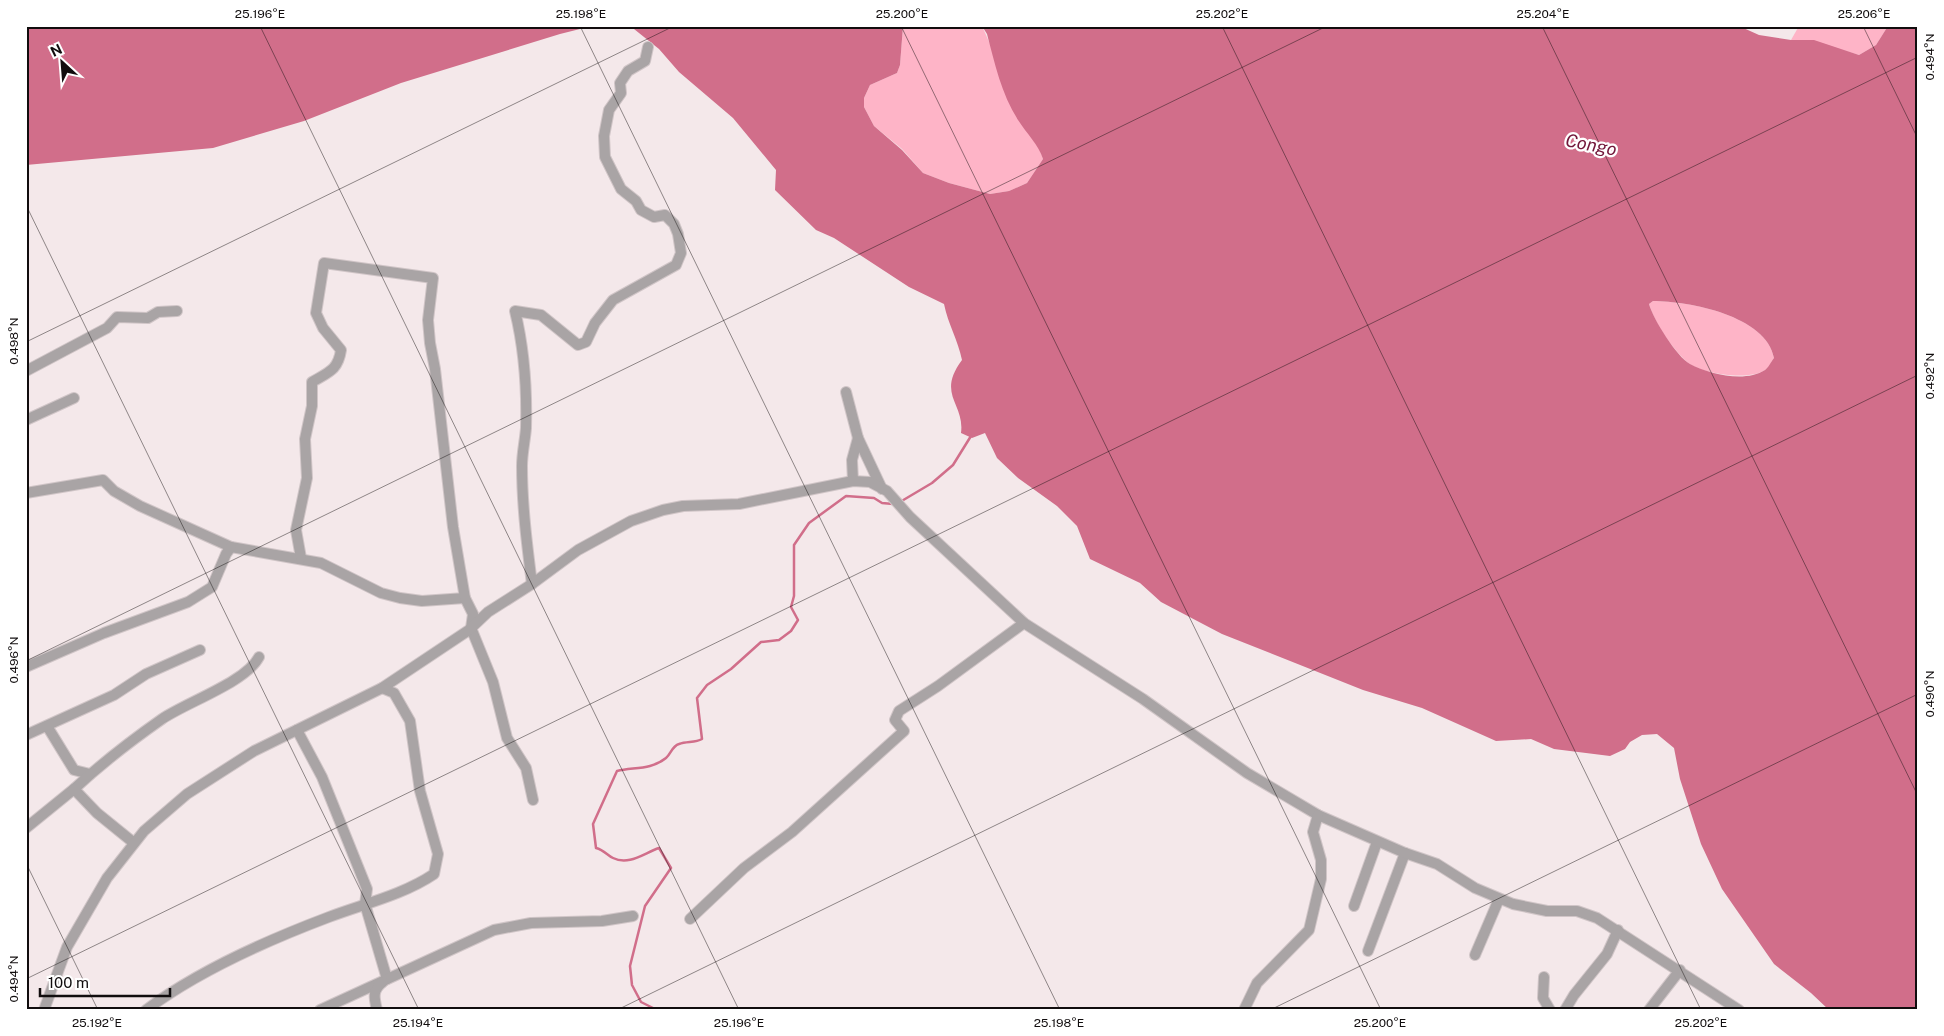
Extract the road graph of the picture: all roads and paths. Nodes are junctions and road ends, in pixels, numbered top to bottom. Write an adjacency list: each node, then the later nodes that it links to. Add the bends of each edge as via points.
1 (648, 47): 13 (street, via 645,61 628,71 620,83 621,93 609,110 604,136 605,157 621,189 636,201 641,210 654,217 665,215 674,224 681,253 676,265 613,300 586,342 578,345 541,315 515,311 526,400 522,464 526,543)
2 (177, 311): 3 (street, via 158,312 148,318 117,317 107,328)
3 (26, 371)
4 (846, 392): 7 (street)
5 (74, 398): 6 (street)
6 (26, 420)
7 (858, 438): 8 (street, via 852,460); 9 (street)
8 (853, 481): 9 (street, via 870,482); 13 (street, via 739,504 683,506 648,514 578,550)
9 (882, 488): 15 (street)
10 (26, 493): 11 (street, via 103,480 114,491 134,502)
11 (231, 548): 12 (street); 19 (street, via 212,587 188,602 104,633)
12 (301, 558): 14 (street, via 321,563 381,593 400,598 422,601); 14 (street, via 296,530 307,478 305,440 312,406 312,382 331,371 338,363 340,350 316,313 324,263 433,278 428,320 430,342)
13 (532, 584): 16 (street, via 488,612)
14 (465, 598): 16 (street, via 473,614)
15 (1024, 623): 27 (street, via 1143,699 1247,774); 36 (street, via 900,711 895,720 904,730)
16 (471, 628): 20 (street); 26 (street, via 493,682 507,738 526,768)
17 (200, 650): 21 (street, via 146,674 114,695)
18 (259, 657): 24 (street, via 254,666 163,718)
19 (26, 667)
20 (382, 688): 22 (street); 33 (street, via 394,693 410,721 420,791 438,854 434,874)
21 (47, 726): 23 (street); 24 (street, via 74,770)
22 (297, 730): 30 (street, via 254,751 187,794); 33 (street, via 334,803 367,889)
23 (26, 735)
24 (90, 774): 25 (street)
25 (74, 789): 28 (street); 30 (street, via 103,819)
26 (533, 800)
27 (1318, 815): 29 (street); 47 (street, via 1313,832 1321,860 1321,879 1309,930 1258,983)
28 (26, 828)
29 (1377, 842): 31 (street); 34 (street)
30 (134, 843): 43 (street, via 107,878 67,947)
31 (1405, 853): 32 (street, via 1437,864 1474,888); 38 (street)
32 (1499, 898): 37 (street, via 1534,910 1577,911); 39 (street)
33 (364, 904): 42 (street); 44 (street, via 251,951 188,983)
34 (1354, 906)
35 (633, 916): 42 (street, via 602,922 531,922 494,930)
36 (690, 919)
37 (1618, 930): 40 (street); 49 (street, via 1607,954)
38 (1368, 951)
39 (1475, 955)
40 (1680, 970): 50 (street); 51 (street)
41 (1544, 977): 48 (street, via 1543,998)
42 (387, 979): 45 (street); 46 (street, via 377,987 374,995)
43 (44, 1010)
44 (146, 1010)
45 (320, 1010)
46 (377, 1010)
47 (1244, 1010)
48 (1550, 1010)
49 (1565, 1010)
50 (1649, 1010)
51 (1739, 1010)

